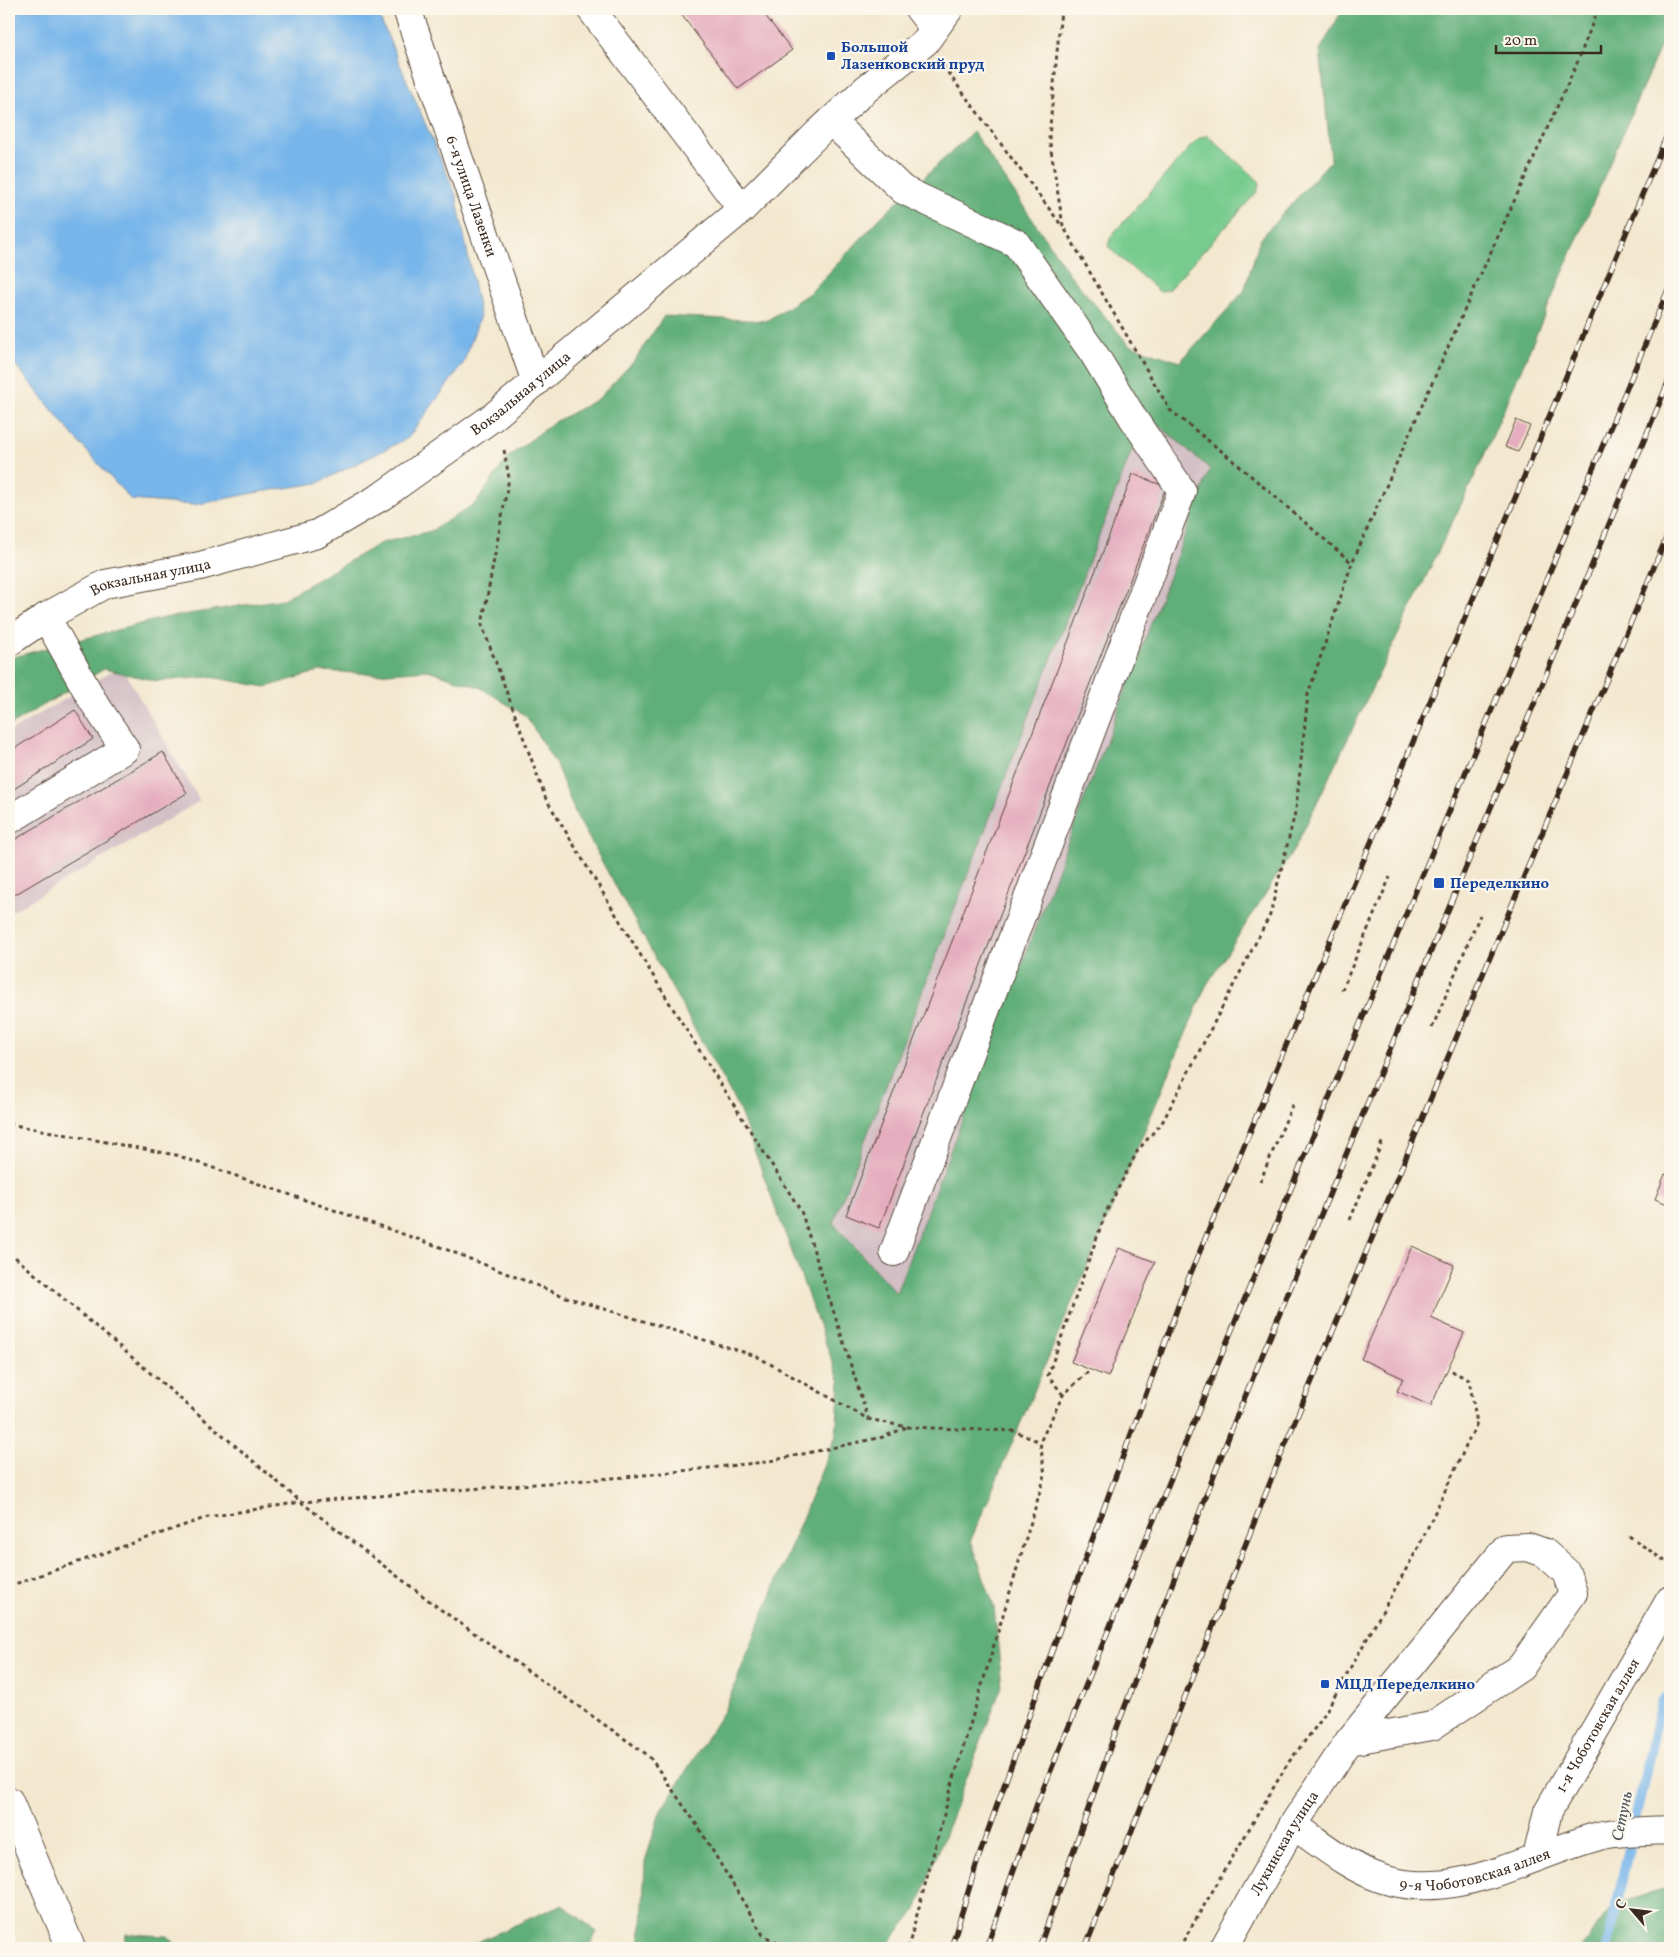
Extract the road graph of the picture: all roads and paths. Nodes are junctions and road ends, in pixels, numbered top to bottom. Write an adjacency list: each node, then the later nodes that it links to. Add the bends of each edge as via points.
1 (407, 9): 9 (street, 6-я улица Лазенки)
2 (591, 9): 7 (street)
3 (1059, 9): 8 (path, via 1049,136)
4 (1598, 9): 11 (path, via 1578,61)
5 (932, 22): 6 (street, Вокзальная улица); 8 (path)
6 (831, 121): 7 (street, Вокзальная улица); 25 (street, via 903,190 1016,243 1094,354 1182,491)
7 (742, 208): 9 (street, Вокзальная улица)
8 (1063, 226): 11 (path, via 1170,410)
9 (536, 382): 12 (street, Вокзальная улица, via 493,417 382,496 317,534 200,566 105,584)
10 (503, 442): 29 (path, via 509,478 482,625 546,799 801,1211)
11 (1352, 563): 28 (path, via 1308,694 1296,809 1270,914 1163,1121 1138,1150 1106,1212 1048,1375)
12 (46, 617): 13 (street, Вокзальная улица); 14 (street, via 92,701 125,749)
13 (9, 642)
14 (9, 820)
15 (1390, 877): 17 (path)
16 (1480, 915): 18 (path)
17 (1342, 990)
18 (1432, 1028)
19 (1293, 1102): 22 (path)
20 (9, 1124): 29 (path, via 185,1158 440,1247 566,1297 756,1356)
21 (1383, 1140): 23 (path)
22 (1260, 1182)
23 (1350, 1220)
24 (9, 1252): 32 (path)
25 (894, 1252)
26 (1448, 1369): 45 (path, via 1469,1380 1477,1423 1418,1548 1321,1720 1288,1763)
27 (1090, 1370): 28 (path)
28 (1063, 1395): 31 (path)
29 (868, 1419): 30 (path)
30 (907, 1427): 31 (path, via 1014,1430); 32 (path, via 883,1437 765,1462 624,1477)
31 (1040, 1442): 44 (path, via 1044,1475 952,1785)
32 (301, 1502): 35 (path, via 208,1517); 43 (path, via 440,1610 649,1756 699,1828 763,1935)
33 (1629, 1536): 34 (path)
34 (1666, 1562)
35 (9, 1586)
36 (1670, 1600): 41 (street, 1-я Чоботовская аллея, via 1548,1811)
37 (1350, 1741): 37 (street, Лукинская улица, via 1432,1726 1521,1667 1574,1593 1566,1572 1545,1553 1528,1547 1506,1548); 39 (street, Лукинская улица)
38 (9, 1802): 42 (street)
39 (1292, 1824): 41 (street, 9-я Чоботовская аллея, via 1358,1868 1379,1878 1404,1884 1432,1886 1470,1879); 46 (street, Лукинская улица)
40 (1670, 1830): 41 (street, 9-я Чоботовская аллея, via 1600,1835)
41 (1537, 1857)
42 (71, 1948)
43 (787, 1948)
44 (908, 1948)
45 (1179, 1948)
46 (1224, 1948)

